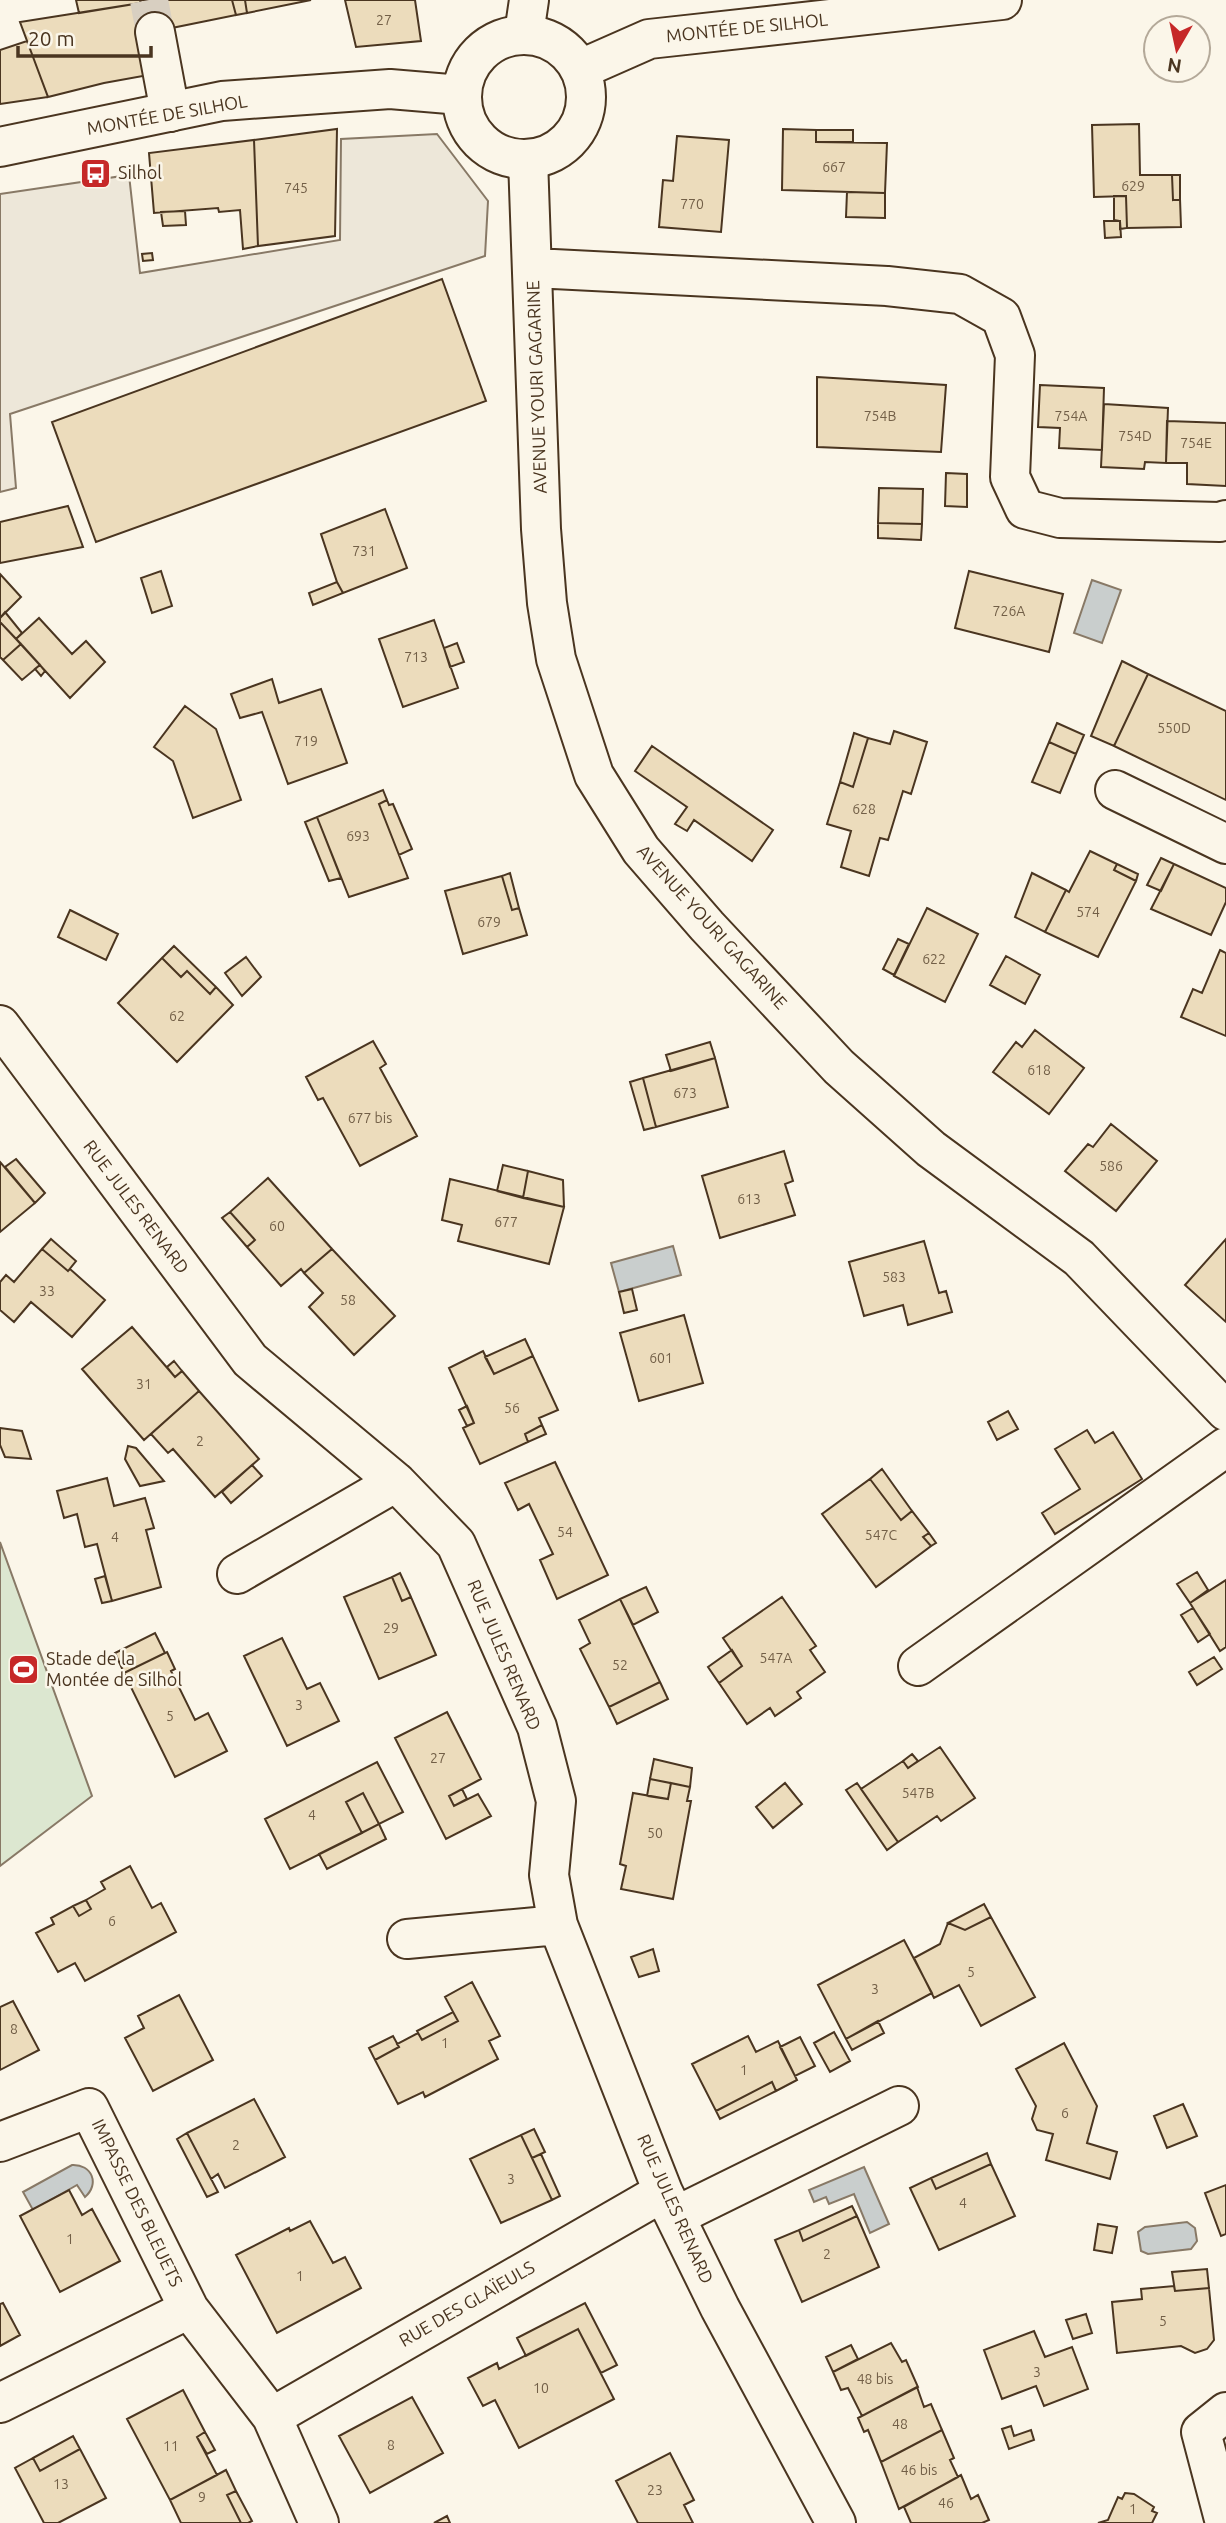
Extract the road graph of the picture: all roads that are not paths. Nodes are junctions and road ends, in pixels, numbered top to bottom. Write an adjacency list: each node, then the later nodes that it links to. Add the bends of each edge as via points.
1 (1002, 0): 4 (street, MONTÉE DE SILHOL, via 649,39)
2 (527, 17): 4 (street); 5 (street, via 470,64)
3 (155, 32): 6 (street)
4 (581, 69): 8 (street, via 587,93 583,117 571,138 552,152)
5 (461, 95): 6 (street, MONTÉE DE SILHOL, via 390,89 222,101); 8 (street, via 466,120 480,141 503,155)
6 (170, 111): 7 (street, MONTÉE DE SILHOL)
7 (0, 147)
8 (528, 159): 9 (street, AVENUE YOURI GAGARINE)
9 (534, 268): 10 (street, AVENUE YOURI GAGARINE, via 887,286 960,295 1001,317 1015,355 1010,477 1025,509 1060,519); 14 (street, AVENUE YOURI GAGARINE, via 547,603 556,659 594,775 641,850 839,1067 931,1149 1079,1258)
10 (1226, 520)
11 (1115, 790): 12 (street)
12 (1226, 844)
13 (0, 1025): 16 (street, RUE JULES RENARD, via 250,1360)
14 (1226, 1411)
15 (1226, 1447): 18 (street)
16 (396, 1482): 17 (street); 19 (street, RUE JULES RENARD, via 456,1544 537,1727 556,1801 550,1875)
17 (237, 1574)
18 (918, 1666)
19 (558, 1925): 20 (street); 23 (street, RUE JULES RENARD)
20 (407, 1939)
21 (900, 2106): 23 (street, RUE DES GLAÏEULS)
22 (0, 2142): 24 (street, IMPASSE DES BLEUETS, via 89,2108)
23 (670, 2204): 27 (street, RUE DES GLAÏEULS); 29 (street, RUE JULES RENARD, via 720,2308)
24 (189, 2309): 25 (street); 27 (street)
25 (0, 2403)
26 (1226, 2412): 30 (street, via 1201,2432)
27 (272, 2417): 28 (street)
28 (319, 2523)
29 (836, 2523)
30 (1225, 2523)

